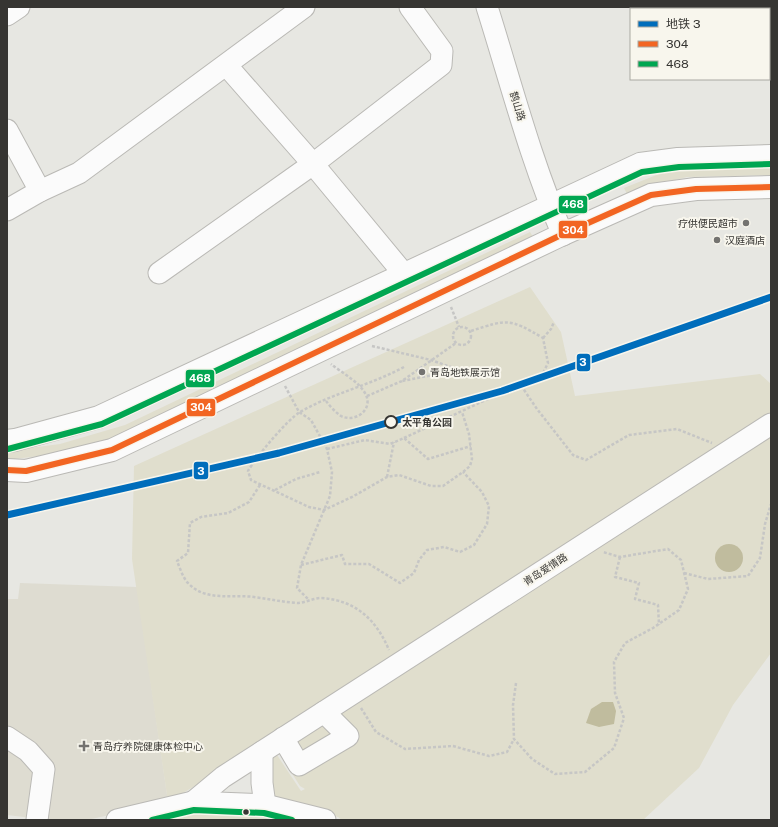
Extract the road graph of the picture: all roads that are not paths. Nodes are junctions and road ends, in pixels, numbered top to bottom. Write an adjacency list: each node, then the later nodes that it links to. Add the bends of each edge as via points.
1 (18, 7): 5 (street)
2 (304, 7): 6 (street)
3 (410, 7): 9 (street, via 442,51 441,65)
4 (487, 7): 12 (street, 鹊山路)
5 (7, 14)
6 (227, 66): 9 (street); 11 (street, via 79,173)
7 (7, 130): 11 (street)
8 (771, 156): 12 (main road, via 678,159 640,164)
9 (313, 164): 15 (street); 16 (street)
10 (771, 187): 14 (main road, via 696,189 652,195)
11 (40, 191): 13 (street)
12 (550, 205): 14 (street, 鹊山路); 16 (main road)
13 (7, 210)
14 (563, 235): 19 (main road, via 112,450 26,471)
15 (159, 273)
16 (404, 274): 18 (main road, via 99,417)
17 (771, 424): 20 (street, 青岛爱情路)
18 (7, 441)
19 (7, 470)
20 (322, 713): 22 (street, 青岛爱情路); 22 (street, via 348,736 300,765)
21 (7, 737): 26 (street, via 28,751 44,769)
22 (283, 738): 23 (street, 青岛爱情路)
23 (262, 752): 24 (street, 青岛爱情路, via 223,777); 25 (street)
24 (193, 802): 25 (street); 27 (street)
25 (265, 805): 28 (street)
26 (37, 820)
27 (117, 820)
28 (326, 820)

